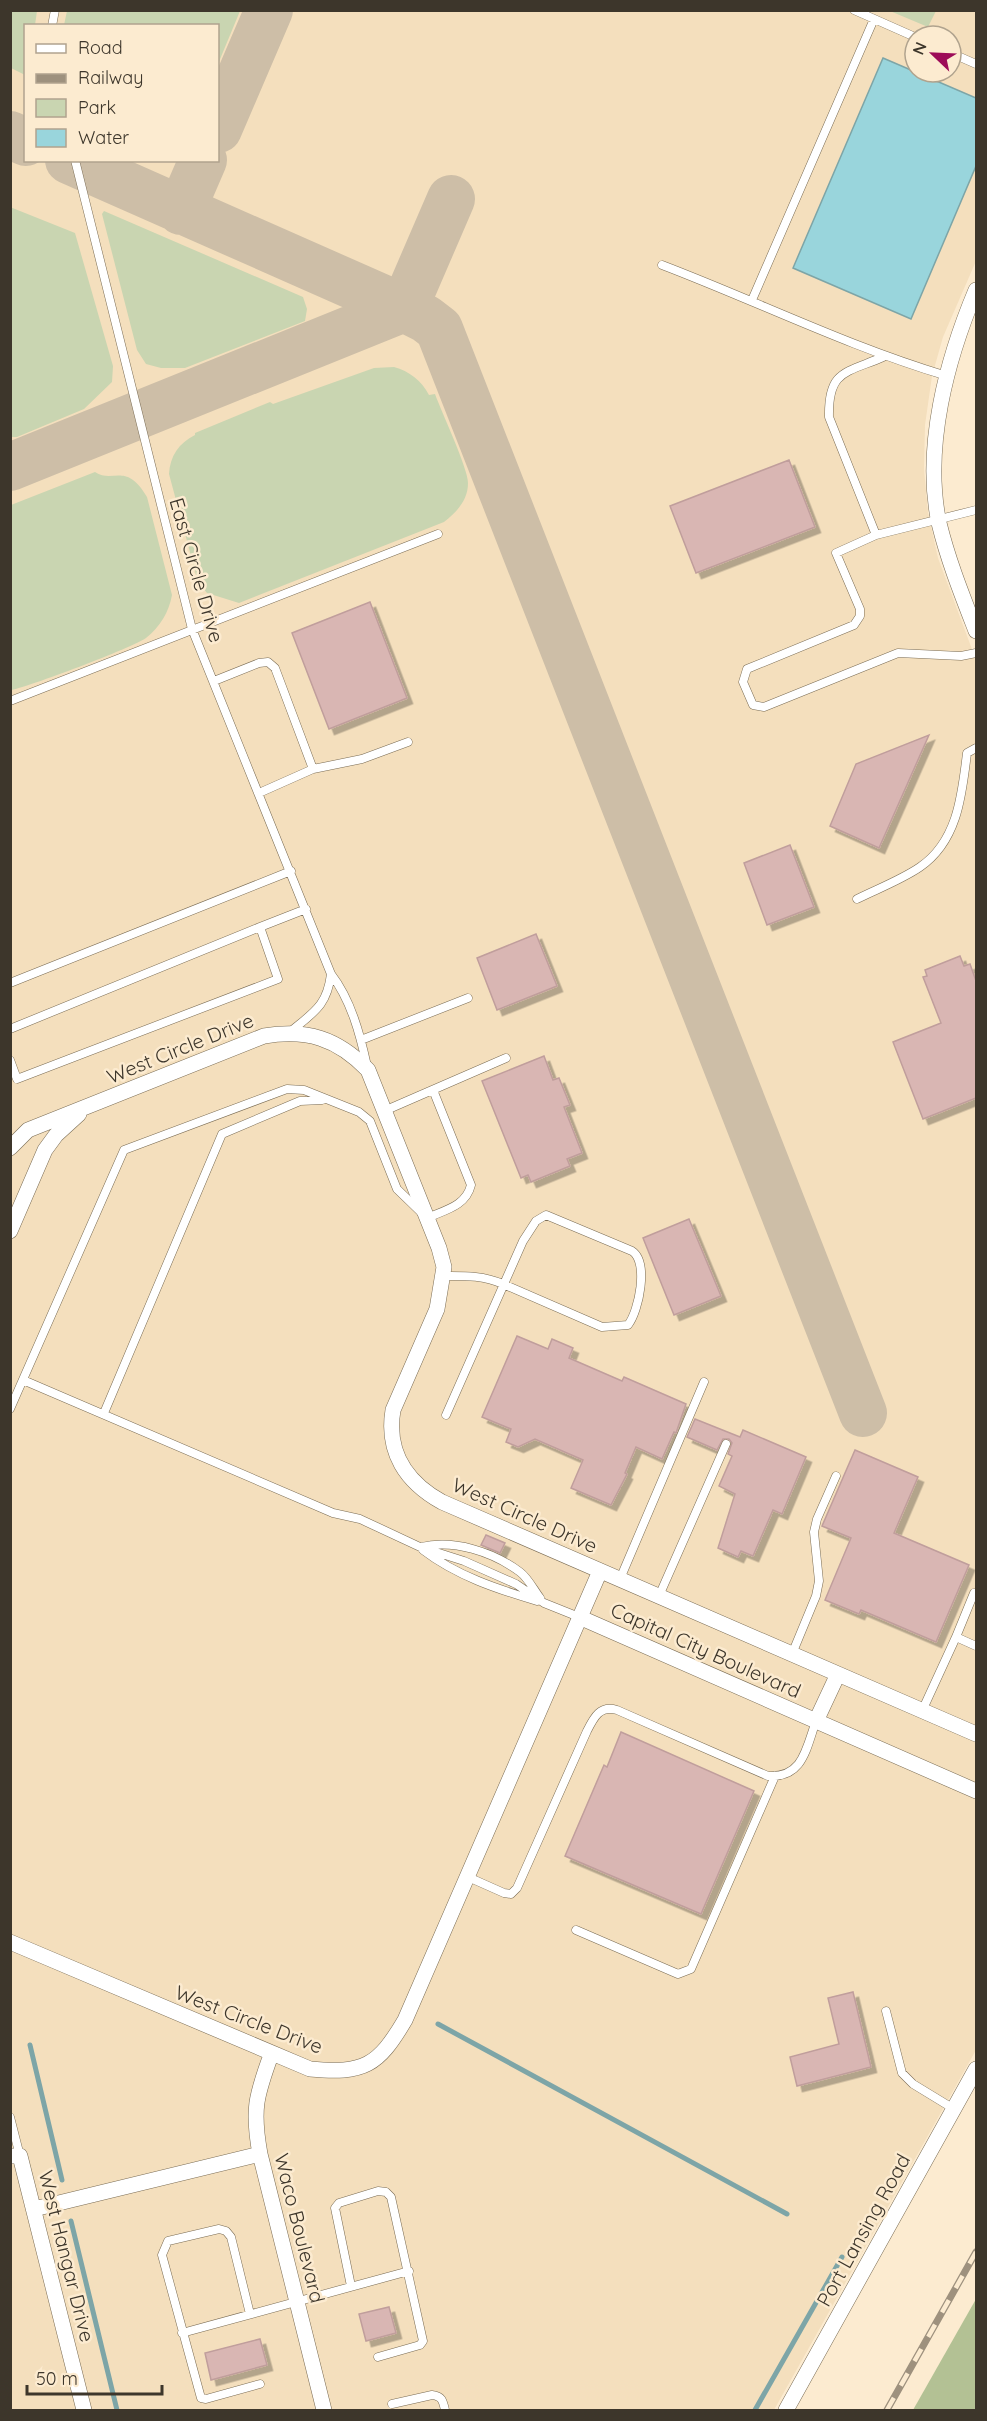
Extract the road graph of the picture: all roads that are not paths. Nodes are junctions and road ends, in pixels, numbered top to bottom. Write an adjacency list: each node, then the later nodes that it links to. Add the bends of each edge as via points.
1 (854, 10): 2 (lane)
2 (874, 19): 3 (lane); 7 (lane)
3 (903, 32)
4 (75, 162): 14 (lane, East Circle Drive)
5 (662, 265): 7 (lane)
6 (976, 290): 9 (street)
7 (752, 300): 8 (lane)
8 (883, 357): 9 (lane); 13 (lane, via 838,376 829,402 829,417)
9 (947, 376): 11 (street, via 937,428 935,478)
10 (976, 510): 11 (lane)
11 (939, 520): 13 (lane); 15 (street)
12 (438, 534): 14 (lane)
13 (876, 535): 16 (lane, via 836,553 860,609 854,625 747,669 743,682 753,705 764,707 898,653)
14 (192, 629): 17 (lane, East Circle Drive); 18 (lane)
15 (976, 631)
16 (976, 653)
17 (214, 681): 21 (lane, via 268,662 274,668); 22 (lane, East Circle Drive)
18 (10, 701)
19 (408, 742): 21 (lane, via 362,759)
20 (976, 748): 24 (lane, via 967,753 958,813 944,842 921,867)
21 (313, 769): 22 (lane)
22 (259, 793): 23 (lane, East Circle Drive)
23 (291, 871): 25 (lane, East Circle Drive); 28 (lane)
24 (857, 899)
25 (306, 909): 26 (lane); 27 (lane, East Circle Drive)
26 (260, 927): 30 (lane); 34 (lane, via 278,979 17,1079)
27 (331, 974): 31 (lane, via 328,996 318,1010); 32 (lane, East Circle Drive, via 342,988)
28 (10, 983)
29 (468, 998): 32 (lane)
30 (10, 1029)
31 (290, 1032): 35 (street, West Circle Drive, via 336,1044); 38 (street, West Circle Drive, via 264,1036)
32 (361, 1040): 35 (lane, East Circle Drive)
33 (506, 1059): 36 (lane)
34 (10, 1060)
35 (368, 1070): 39 (street, West Circle Drive)
36 (434, 1090): 39 (lane); 41 (lane, via 471,1185 462,1202)
37 (327, 1100): 41 (lane, via 359,1112 370,1121 398,1189); 45 (lane, via 304,1090 287,1089 124,1150); 48 (lane, via 300,1101 222,1134)
38 (83, 1109): 40 (street, West Circle Drive, via 28,1130); 42 (street, via 45,1150)
39 (384, 1111): 41 (street, West Circle Drive)
40 (10, 1148)
41 (427, 1218): 43 (street, West Circle Drive, via 444,1267)
42 (10, 1231)
43 (442, 1276): 44 (lane, via 476,1275); 53 (street, West Circle Drive, via 437,1309 393,1410 390,1426 399,1462 409,1478 442,1502)
44 (503, 1284): 44 (lane, via 602,1327 619,1327 628,1325 634,1317 642,1264 633,1251 546,1215 529,1230); 49 (lane)
45 (23, 1380): 47 (lane); 48 (lane)
46 (704, 1382): 54 (lane)
47 (10, 1409)
48 (104, 1413): 52 (lane)
49 (446, 1415)
50 (726, 1444): 56 (lane)
51 (836, 1476): 61 (lane, via 814,1532 819,1581)
52 (420, 1547): 57 (lane, via 516,1584); 57 (lane, via 441,1564 491,1588); 57 (lane, via 438,1543 489,1556 521,1573)
53 (600, 1571): 54 (street, Capital City Boulevard); 58 (street, West Circle Drive)
54 (620, 1579): 56 (street, Capital City Boulevard)
55 (976, 1594): 59 (lane)
56 (658, 1596): 61 (street, Capital City Boulevard)
57 (544, 1603): 58 (lane)
58 (579, 1617): 64 (street, Capital City Boulevard); 68 (street, West Circle Drive)
59 (956, 1637): 60 (lane); 63 (lane)
60 (976, 1646)
61 (792, 1654): 62 (street, Capital City Boulevard)
62 (838, 1674): 63 (street, Capital City Boulevard); 64 (street, Capital City Boulevard)
63 (922, 1711): 65 (street, Capital City Boulevard)
64 (816, 1721): 66 (lane, via 801,1761 791,1773); 67 (street, Capital City Boulevard)
65 (976, 1734)
66 (776, 1776): 68 (lane, via 768,1776 609,1707 594,1717 517,1888 511,1894 504,1893); 69 (lane, via 691,1969 678,1974)
67 (976, 1791)
68 (468, 1877): 72 (street, West Circle Drive, via 388,2050 367,2064 339,2072 310,2069)
69 (576, 1930)
70 (10, 1942): 72 (street, West Circle Drive)
71 (886, 2011): 74 (lane, via 902,2073)
72 (271, 2055): 76 (street, Waco Boulevard, via 259,2088 254,2121)
73 (976, 2069): 74 (street, Port Lansing Road)
74 (954, 2109): 90 (street, Port Lansing Road)
75 (10, 2117): 77 (lane)
76 (260, 2154): 78 (street); 81 (street, Waco Boulevard)
77 (15, 2156): 78 (street, West Hangar Drive)
78 (34, 2209): 87 (street, West Hangar Drive)
79 (409, 2271): 80 (lane); 80 (lane, via 391,2197 378,2191 339,2203 335,2208); 84 (lane, via 423,2342)
80 (351, 2286): 81 (lane)
81 (297, 2301): 82 (lane); 88 (street, Waco Boulevard)
82 (250, 2314): 83 (lane); 83 (lane, via 231,2237 226,2231 219,2229 168,2241 162,2255)
83 (182, 2333): 85 (lane, via 201,2398 206,2400)
84 (378, 2357)
85 (260, 2384)
86 (392, 2404): 89 (lane, via 438,2395)
87 (84, 2410)
88 (324, 2410)
89 (445, 2410)
90 (786, 2410)

